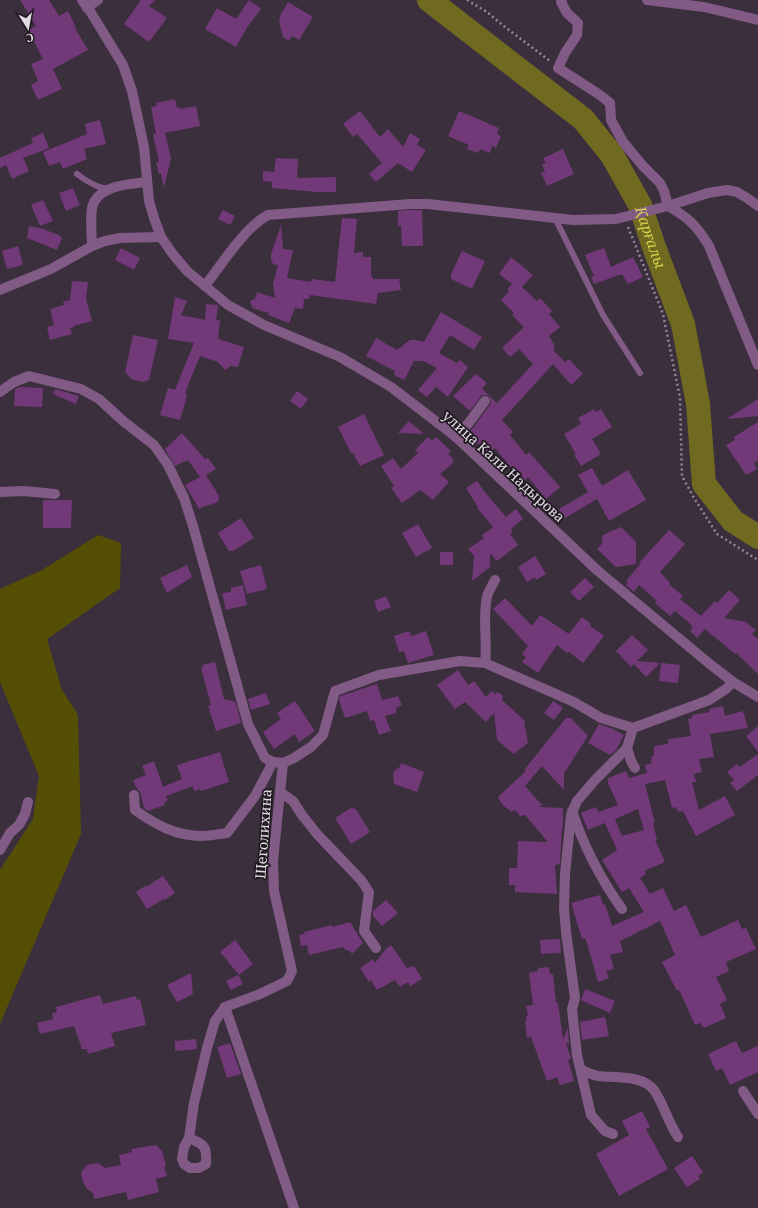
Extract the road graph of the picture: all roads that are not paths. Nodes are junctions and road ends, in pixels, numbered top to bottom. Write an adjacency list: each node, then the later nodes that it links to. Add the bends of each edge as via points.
1 (98, 0): 4 (street)
2 (562, 0): 9 (street, via 567,13 578,24 577,35 558,68 610,103 611,120 623,142 660,183)
3 (647, 0): 5 (street, via 704,7)
4 (85, 4): 7 (street, улица Кали Надырова, via 124,65 144,147)
5 (758, 20)
6 (77, 174): 8 (lane, via 88,182)
7 (147, 182): 8 (street); 12 (street, улица Кали Надырова, via 149,201)
8 (109, 190): 13 (street, via 94,203)
9 (668, 206): 10 (street, via 708,193 727,190 737,192); 11 (street, via 616,219); 16 (street, via 691,221 710,246)
10 (758, 206)
11 (555, 218): 14 (street, via 428,204 268,215 260,219 238,243); 17 (lane, via 604,315)
12 (160, 237): 13 (street, via 120,238); 14 (street, улица Кали Надырова, via 187,271)
13 (92, 246): 15 (street, via 51,269)
14 (205, 286): 20 (street, улица Кали Надырова, via 228,306 366,371)
15 (0, 290)
16 (758, 365)
17 (640, 374)
18 (0, 392): 29 (street, via 29,376 81,389 99,399 154,446 164,458 184,498 193,526 248,724 266,758)
19 (485, 401): 20 (street, via 468,424)
20 (455, 436): 25 (street, улица Кали Надырова, via 598,571)
21 (0, 492): 22 (street)
22 (54, 494)
23 (494, 580): 24 (street, via 487,596 484,615 487,649)
24 (485, 663): 27 (street, via 574,702 601,718); 29 (street, via 460,661 379,675 335,691 323,735 294,758)
25 (733, 682): 26 (street, улица Кали Надырова); 27 (street, via 709,700)
26 (758, 698)
27 (634, 728): 28 (street)
28 (627, 748): 30 (street); 34 (street, via 577,801)
29 (278, 763): 31 (street, Щеголихина); 32 (street, via 228,833 203,836 175,832 153,823 135,810)
30 (635, 768)
31 (280, 792): 37 (street, via 293,801 317,834 361,880 369,892 364,932); 38 (street, Щеголихина, via 273,861 274,891 292,971 287,981)
32 (134, 795)
33 (28, 802): 35 (street, via 19,825 10,833)
34 (572, 811): 36 (street, via 587,851); 39 (street, via 567,844 564,909 575,998 572,1009)
35 (0, 850)
36 (622, 909)
37 (376, 948)
38 (225, 1007): 44 (street, via 215,1021 207,1048); 45 (street)
39 (581, 1070): 42 (street, via 591,1115 605,1131); 43 (street, via 597,1076 640,1080 653,1088)
40 (743, 1091): 41 (street)
41 (758, 1114)
42 (614, 1134)
43 (678, 1137)
44 (189, 1138)
45 (294, 1208)

